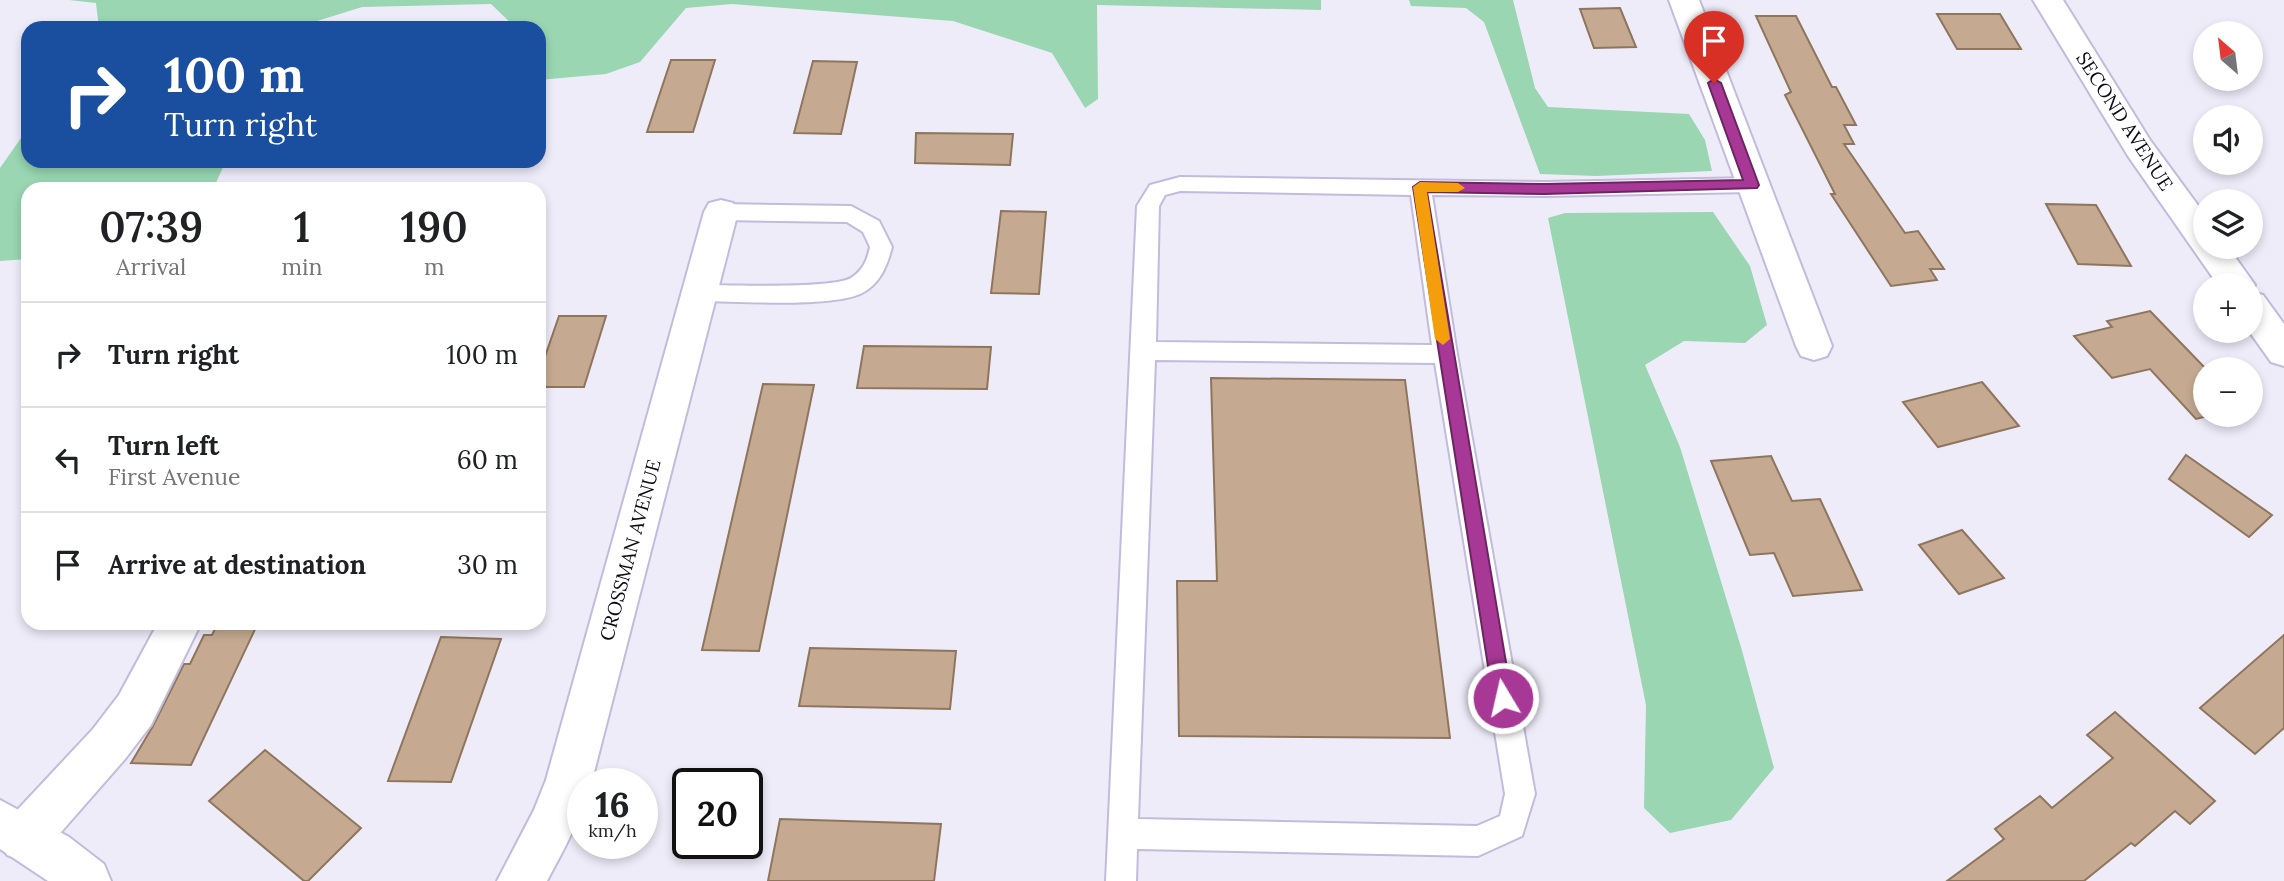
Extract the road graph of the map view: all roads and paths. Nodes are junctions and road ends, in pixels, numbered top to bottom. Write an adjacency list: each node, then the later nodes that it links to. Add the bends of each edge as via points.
1 (1684, 0): 3 (street)
2 (2048, 0): 6 (street, SECOND AVENUE, via 2139,148)
3 (1752, 185): 4 (lane); 9 (street)
4 (1420, 187): 10 (lane, via 1180,184 1157,190 1148,206); 12 (lane)
5 (721, 212): 7 (street, CROSSMAN AVENUE); 7 (lane, via 851,214 872,227 881,247 876,268 855,287 811,293)
6 (2193, 224)
7 (699, 293): 17 (street, CROSSMAN AVENUE, via 569,780 552,824)
8 (2263, 323): 11 (street)
9 (1814, 346)
10 (1144, 351): 12 (lane); 15 (lane)
11 (2284, 352)
12 (1445, 354): 15 (lane, via 1520,794 1512,826 1478,841)
13 (176, 630): 14 (street, via 135,710 109,744)
14 (12, 830): 16 (street)
15 (1124, 834): 18 (lane)
16 (87, 881)
17 (521, 881)
18 (1121, 881)

